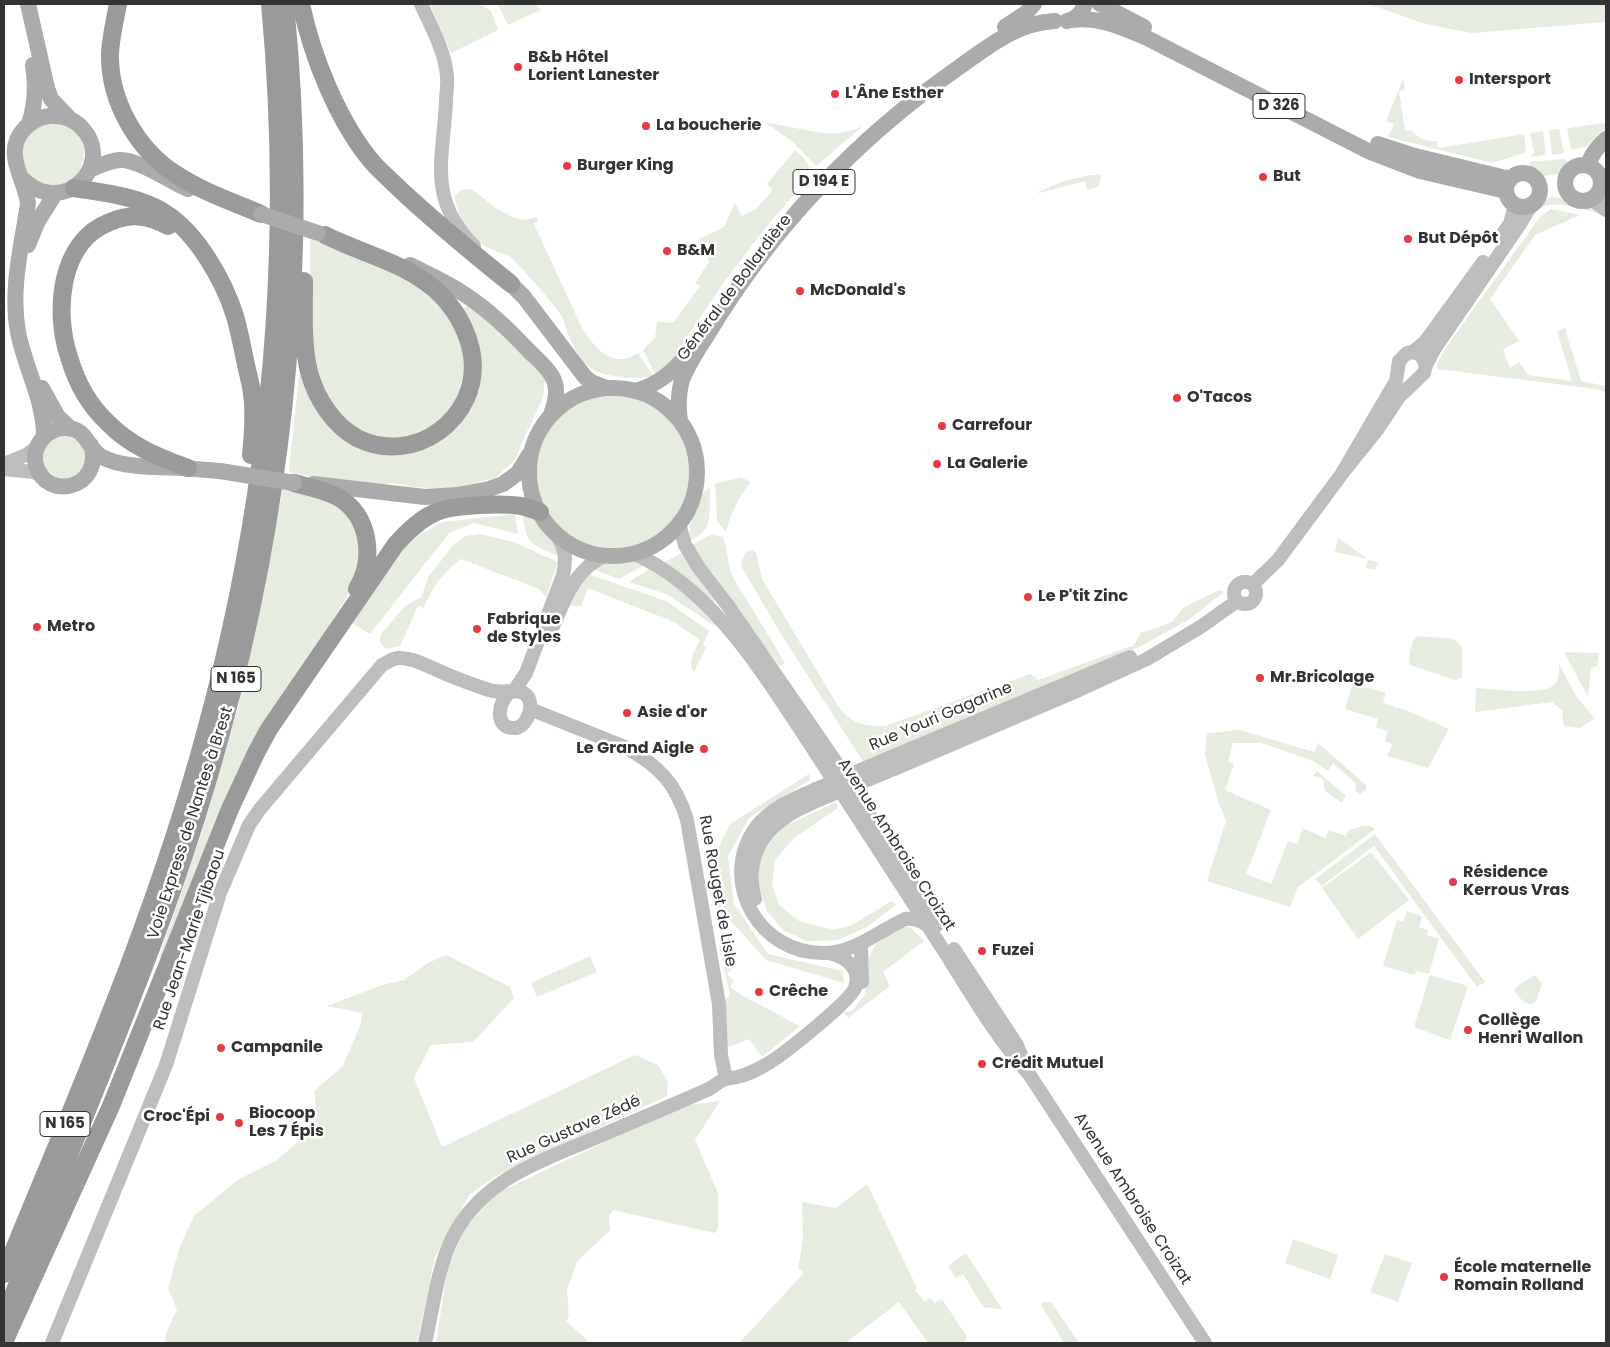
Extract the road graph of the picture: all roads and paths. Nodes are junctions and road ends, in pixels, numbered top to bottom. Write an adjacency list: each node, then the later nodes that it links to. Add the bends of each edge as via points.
1 (22, 4): 14 (main road, via 34,69 33,114)
2 (28, 4): 13 (main road, via 46,88 51,99)
3 (118, 4): 27 (highway, via 110,54 114,82 122,109 138,138 155,158 176,174)
4 (270, 4): 62 (highway, Voie Express de Nantes à Brest / N 165, via 278,131 279,226 272,367 263,450 230,636 206,730 179,822)
5 (286, 4): 19 (highway, Voie Express de Nantes à Brest / N 165)
6 (301, 4): 29 (highway, via 327,87 346,125 372,162 440,227)
7 (421, 4): 29 (street, via 440,47 447,76 440,171 445,202 466,238)
8 (1034, 4): 35 (main road, Général de Bollardière / D 194 E, via 907,99 853,146 768,239 683,360 660,381)
9 (1039, 4): 12 (main road, via 1044,15)
10 (1085, 4): 12 (main road, via 1080,13)
11 (1100, 4): 20 (main road, D 326, via 1296,106 1386,148)
12 (1063, 21): 20 (main road, D 326, via 1107,22 1145,37 1397,163 1420,171); 38 (main road, Général de Bollardière / D 194 E, via 1024,27 990,45 899,112 824,182 745,277 693,358 679,395)
13 (71, 120): 14 (main road, via 45,116); 17 (main road, via 90,141 92,156)
14 (29, 124): 18 (main road, via 15,149 15,164)
15 (1606, 139): 22 (main road, via 1589,161)
16 (1606, 152): 22 (main road)
17 (89, 170): 23 (main road); 27 (main road, via 111,161 136,163 204,197)
18 (21, 177): 24 (main road, via 36,190); 40 (main road, via 28,203 16,272 16,313 22,348 41,411)
19 (295, 182): 28 (highway, via 304,207 304,324 309,372 323,405 344,429 372,443 398,446 429,438 453,421 468,396 473,363 464,327 455,311 425,281 400,265); 66 (highway, Voie Express de Nantes à Brest / N 165, via 291,311 279,447 249,622 231,699 170,896)
20 (1508, 185): 25 (main road, via 1507,197); 25 (main road, via 1513,176 1522,172 1532,175)
21 (1566, 185): 22 (main road, via 1574,199 1580,201); 22 (main road, via 1572,170 1582,165); 25 (main road)
22 (1597, 185): 26 (street)
23 (74, 188): 24 (main road); 36 (highway, via 141,202 166,213 189,235 228,298)
24 (55, 194): 39 (main road, via 28,244 22,272 22,313 35,372 58,417)
25 (1531, 196): 30 (street, via 1425,342); 31 (street, via 1520,224)
26 (1606, 210)
27 (260, 214): 28 (main road, bridge)
28 (322, 234): 37 (main road, via 350,240 411,265 464,294 493,315 553,378 556,395)
29 (511, 284): 34 (main road, via 585,377)
30 (1413, 352): 31 (street, via 1421,355); 32 (street, via 1399,361)
31 (1426, 365): 33 (street)
32 (1399, 369): 33 (street, via 1406,379); 47 (street, via 1391,391)
33 (1418, 378): 47 (street, via 1399,397)
34 (606, 388): 35 (main road); 37 (main road, via 571,399)
35 (636, 391): 38 (main road, via 668,408)
36 (252, 394): 44 (highway, via 224,300 184,237 155,219 140,216 122,217 103,224 88,235 69,262 62,298 64,338 75,374 94,408 119,434 138,448); 62 (highway, N 165, via 252,443 246,494 220,632 179,785 127,947)
37 (552, 415): 42 (main road)
38 (680, 422): 50 (main road, via 691,442 697,468 692,498)
39 (71, 428): 40 (main road, via 58,429); 41 (main road, via 83,434)
40 (41, 441): 43 (street, via 26,455); 46 (main road, via 35,458)
41 (91, 446): 44 (main road, via 109,460 139,466); 46 (main road, via 94,458 90,471 76,484 57,486)
42 (533, 448): 48 (main road, via 518,473 503,484 457,495 425,496); 49 (main road, via 529,474)
43 (4, 464)
44 (188, 468): 48 (main road, bridge)
45 (4, 469): 46 (street)
46 (41, 475)
47 (1340, 475): 59 (street, Rue Youri Gagarine, bridge, via 1283,554 1260,578 1253,584 1245,581 1238,584 1234,592 1237,601 1178,640 1075,679)
48 (294, 483): 54 (highway, via 327,492 349,505 363,525 368,552 359,584)
49 (540, 512): 51 (main road); 54 (highway, via 518,506 474,506 439,511 419,522 396,544)
50 (679, 523): 52 (main road, via 651,546); 60 (street, Avenue Ambroise Croizat, via 685,545 699,568 847,778 911,882)
51 (557, 534): 53 (main road, via 576,547); 56 (street, via 565,552 563,575 526,673)
52 (633, 553): 53 (main road); 60 (street, Avenue Ambroise Croizat, via 672,576 721,619 733,634 775,692)
53 (607, 555): 57 (street, via 584,568 570,590 533,673)
54 (315, 660): 67 (highway, via 269,729 242,782 111,1106)
55 (466, 682): 56 (street, Rue Jean-Marie Tjibaou, via 497,693); 58 (street, Rue Jean-Marie Tjibaou, via 494,700); 68 (street, Rue Jean-Marie Tjibaou, via 411,660 392,659 382,665 249,825 220,893 166,1065)
56 (512, 691): 57 (street, via 526,694); 58 (street)
57 (529, 703): 58 (street, via 523,724 518,728 503,724); 64 (street, Rue Rouget de Lisle, via 638,754 661,771 676,790 688,820 711,948)
58 (500, 709)
59 (819, 794): 61 (street, Rue Youri Gagarine, via 766,833 755,854 751,885 767,921 783,935 799,943); 61 (street, Rue Youri Gagarine, via 780,806 757,826 743,855 742,886 755,916 770,934 806,952 829,953)
60 (915, 906): 61 (street, Rue Youri Gagarine, via 899,912); 61 (street, Rue Youri Gagarine, via 896,924); 70 (street, Avenue Ambroise Croizat, via 931,923 1018,1045 1029,1074)
61 (850, 948): 63 (street, via 855,987); 63 (street, via 862,974 859,992 848,1006)
62 (125, 973): 65 (highway, Voie Express de Nantes à Brest / N 165)
63 (821, 1023): 64 (street, Rue Gustave Zédé, via 768,1064)
64 (726, 1079): 69 (street, Rue Gustave Zédé, via 709,1090 545,1159 497,1185 484,1196 460,1224 446,1254)
65 (4, 1274)
66 (4, 1319)
67 (4, 1342)
68 (52, 1343)
69 (425, 1343)
70 (1205, 1343)

